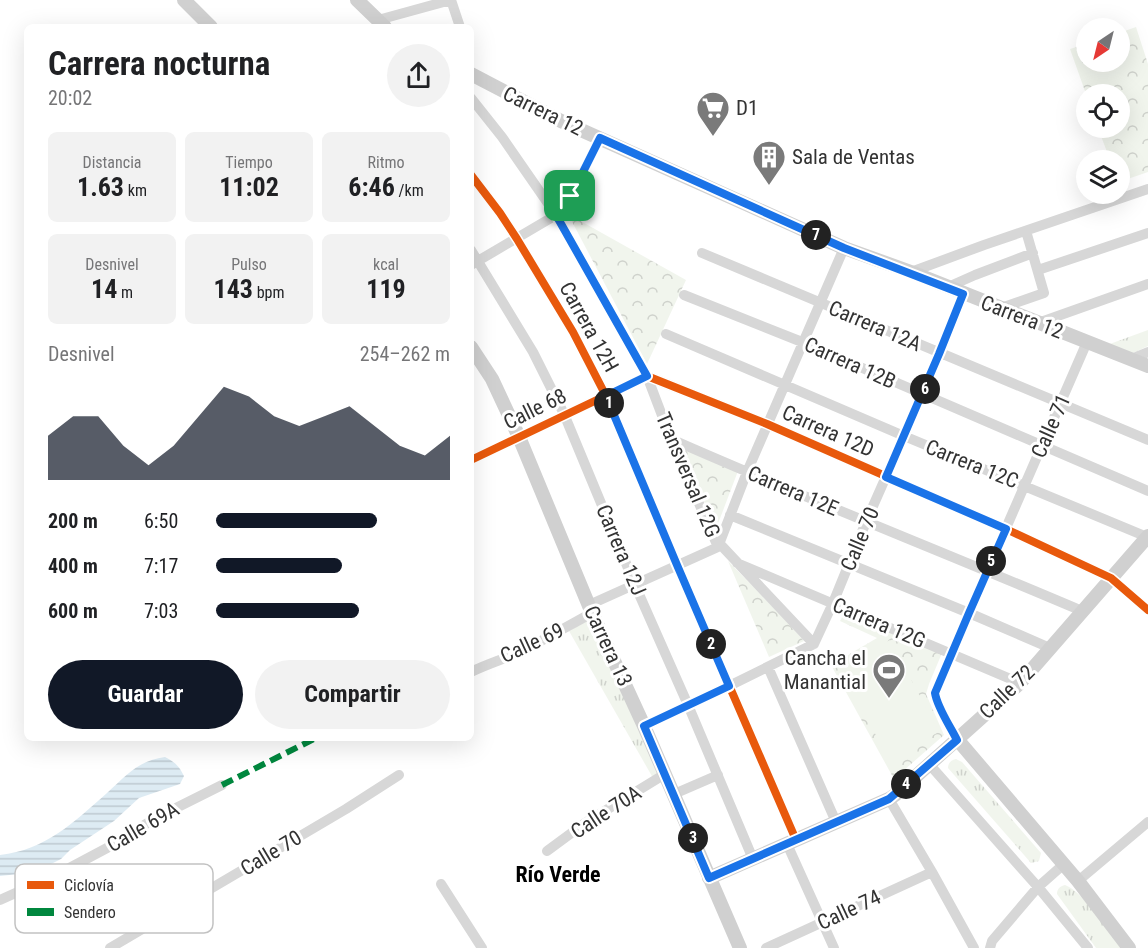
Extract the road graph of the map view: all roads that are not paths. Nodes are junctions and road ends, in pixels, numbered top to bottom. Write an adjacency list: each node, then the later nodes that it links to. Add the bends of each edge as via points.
1 (184, 0): 5 (street)
2 (357, 0): 4 (street)
3 (451, 0): 4 (street); 6 (street)
4 (381, 23)
5 (209, 24)
6 (459, 24)
7 (474, 76): 9 (street, Carrera 12)
8 (474, 102): 12 (street, Transversal 12G)
9 (600, 138): 12 (street, via 573,192); 16 (street, Carrera 12)
10 (474, 179): 15 (street, Carrera 12H)
11 (1148, 189): 13 (street)
12 (556, 215): 15 (street); 37 (street, Transversal 12G)
13 (1026, 231): 18 (street); 21 (street)
14 (1148, 233): 20 (street)
15 (517, 239): 19 (street); 40 (street, Carrera 12H)
16 (844, 248): 21 (street, Carrera 12); 26 (street)
17 (702, 253): 26 (street, Carrera 12A)
18 (1033, 253): 20 (street); 23 (street)
19 (475, 263): 42 (street, Carrera 12J, via 533,352)
20 (1038, 270): 27 (street, via 1044,293)
21 (911, 272): 23 (street, Carrera 12)
22 (1148, 284): 28 (street)
23 (948, 287): 24 (street, Carrera 12)
24 (963, 294): 27 (street, Carrera 12); 34 (street, Calle 70)
25 (684, 295): 30 (street, Carrera 12B)
26 (820, 302): 30 (street); 34 (street, Carrera 12A)
27 (1001, 308): 28 (street, Carrera 12)
28 (1038, 323): 31 (street, Carrera 12)
29 (666, 334): 38 (street, Carrera 12C)
30 (802, 342): 38 (street); 39 (street, Carrera 12B)
31 (1087, 342): 35 (street, Carrera 12); 41 (street, Calle 71)
32 (474, 352): 45 (street, Carrera 13, via 492,379)
33 (1148, 352): 35 (street)
34 (939, 354): 39 (street, Calle 70); 41 (street, Carrera 12A)
35 (1131, 359): 36 (street, Carrera 12)
36 (1148, 366)
37 (647, 376): 40 (street, Calle 68); 43 (street, Carrera 12D); 46 (street, Transversal 12G)
38 (784, 384): 43 (street); 44 (street, Carrera 12C)
39 (922, 394): 44 (street, Calle 70); 48 (street, Carrera 12B)
40 (606, 396): 42 (street, Calle 68); 60 (street, Carrera 12H)
41 (1061, 403): 47 (street, Carrera 12A); 48 (street, Calle 71)
42 (564, 414): 45 (street, Calle 68); 64 (street, Carrera 12J)
43 (767, 424): 50 (street); 51 (street, Carrera 12D)
44 (903, 436): 51 (street, Calle 70); 52 (street, Carrera 12C)
45 (519, 437): 49 (street, Calle 68); 66 (street, Carrera 13)
46 (671, 439): 50 (street, Carrera 12E); 58 (street, Transversal 12G)
47 (1148, 440)
48 (1043, 445): 52 (street, Calle 71); 53 (street, Carrera 12B)
49 (474, 459)
50 (747, 472): 54 (street); 55 (street, Carrera 12E)
51 (886, 477): 55 (street, Calle 70); 56 (street, Carrera 12D)
52 (1024, 485): 56 (street, Calle 71); 57 (street, Carrera 12C)
53 (1148, 491)
54 (730, 515): 58 (street); 61 (street)
55 (866, 522): 61 (street, Calle 70); 62 (street, Carrera 12E)
56 (1006, 529): 62 (street, Calle 71); 63 (street, Carrera 12D)
57 (1147, 536): 63 (street, Calle 72)
58 (719, 545): 59 (street, Transversal 12G); 60 (street, Calle 69)
59 (737, 563): 65 (street, Carrera 12G); 70 (street, Transversal 12G)
60 (677, 565): 64 (street, Calle 69); 76 (street, Carrera 12H)
61 (849, 565): 65 (street, Calle 70); 69 (street)
62 (987, 571): 68 (street, Carrera 12E); 69 (street, Calle 71)
63 (1111, 578): 67 (street, Carrera 12D); 68 (street, Calle 72)
64 (635, 585): 66 (street, Calle 69); 77 (street, Carrera 12J)
65 (833, 603): 70 (street, Calle 70); 72 (street, Carrera 12G)
66 (590, 609): 74 (street, Calle 69, via 523,650); 78 (street, Carrera 13)
67 (1148, 610)
68 (1082, 611): 71 (street, Calle 72)
69 (969, 613): 71 (street); 72 (street, Calle 71)
70 (814, 644): 73 (street)
71 (1050, 648): 75 (street, Calle 72)
72 (951, 654): 75 (street, Carrera 12G); 79 (street, Calle 71, via 935,696)
73 (768, 667): 76 (street); 87 (street)
74 (474, 670)
75 (1020, 683): 79 (street, Calle 72)
76 (729, 686): 77 (street); 89 (street, Carrera 12H)
77 (688, 705): 78 (street); 83 (street, Carrera 12J)
78 (644, 726): 81 (street, Carrera 13)
79 (957, 740): 80 (street, Calle 72); 93 (street)
80 (929, 764): 86 (street, Calle 72); 99 (street)
81 (665, 774): 85 (street, Carrera 13); 90 (street, Calle 70A)
82 (399, 775): 98 (street, Calle 70)
83 (718, 775): 85 (street); 91 (street, Carrera 12J)
84 (222, 785): 92 (street, Calle 69A)
85 (674, 794): 95 (street, Carrera 13)
86 (889, 799): 87 (street, Calle 72); 94 (street)
87 (836, 822): 89 (street, Calle 72)
88 (1148, 822): 96 (street)
89 (792, 842): 91 (street, Calle 72); 102 (street, Carrera 12H)
90 (547, 851)
91 (753, 859): 95 (street, Calle 72)
92 (77, 864)
93 (1064, 864): 96 (street); 99 (street)
94 (932, 872): 102 (street, Calle 74); 109 (street)
95 (709, 878): 106 (street, Carrera 13)
96 (1078, 881): 112 (street)
97 (441, 884): 105 (street)
98 (213, 887)
99 (1038, 887): 110 (street); 111 (street)
100 (15, 893): 101 (street, Calle 69A)
101 (0, 900)
102 (822, 923): 107 (street, Calle 74); 108 (street, Carrera 12H)
103 (135, 933): 104 (street, Calle 70)
104 (110, 948)
105 (482, 948)
106 (740, 948)
107 (766, 948)
108 (834, 948)
109 (974, 948)
110 (990, 948)
111 (1088, 948)
112 (1129, 948)

